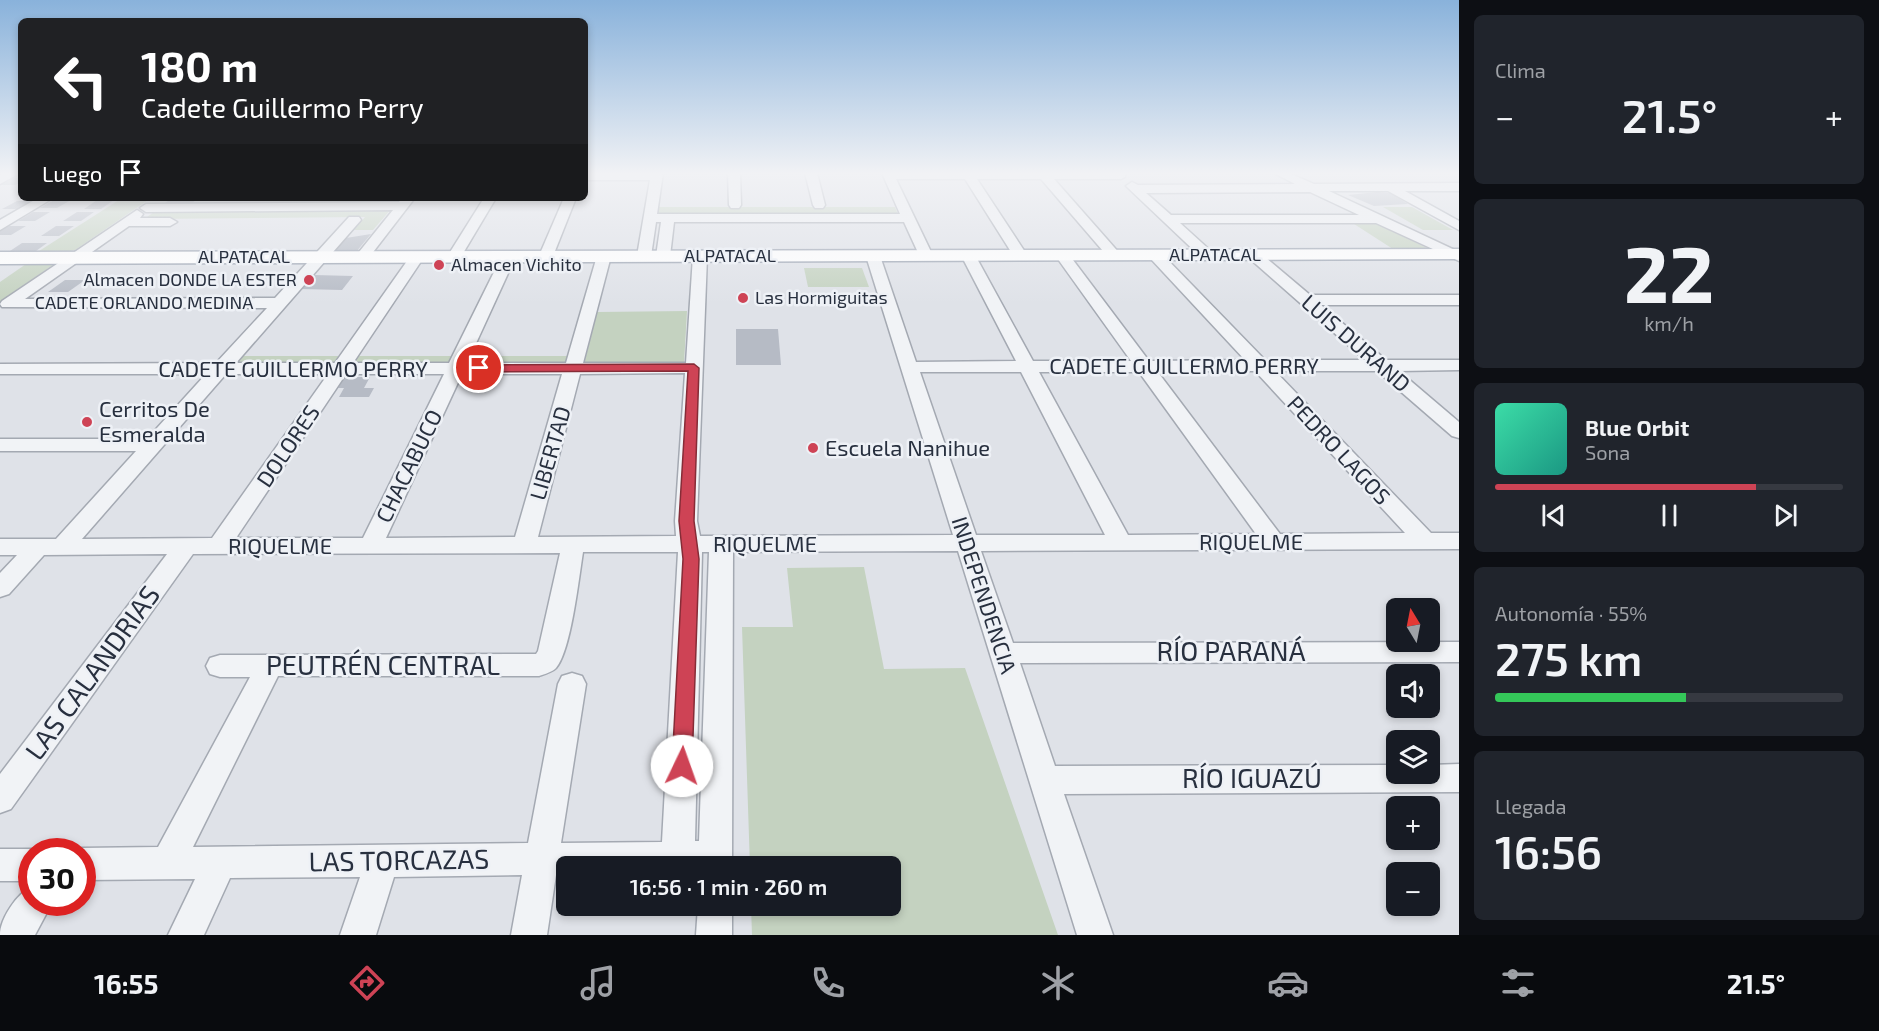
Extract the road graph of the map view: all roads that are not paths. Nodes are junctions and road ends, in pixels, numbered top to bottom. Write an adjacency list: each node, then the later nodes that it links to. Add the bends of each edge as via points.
1 (16, 217): 20 (street)
2 (133, 217): 18 (street)
3 (394, 217): 40 (street)
4 (479, 217): 42 (street)
5 (562, 217): 31 (street)
6 (650, 217): 33 (street)
7 (664, 217): 13 (street)
8 (996, 217): 23 (street)
9 (1080, 217): 25 (street)
10 (1165, 217): 15 (street)
11 (1373, 217): 16 (street)
12 (1442, 217): 21 (street)
13 (668, 218): 14 (street); 34 (street)
14 (909, 218): 37 (street)
15 (1168, 219): 16 (street); 27 (street)
16 (1378, 219): 29 (street)
17 (262, 221): 39 (street, via 354,220)
18 (125, 222): 19 (street); 38 (street)
19 (182, 222)
20 (0, 226)
21 (1459, 226)
22 (968, 255): 23 (main road, ALPATACAL); 37 (main road, ALPATACAL); 53 (street)
23 (1020, 255): 24 (main road, ALPATACAL)
24 (1062, 255): 25 (main road, ALPATACAL); 49 (street)
25 (1114, 255): 26 (main road, ALPATACAL)
26 (1155, 255): 27 (main road, ALPATACAL); 50 (street, PEDRO LAGOS)
27 (1207, 255): 28 (main road, ALPATACAL)
28 (1254, 255): 29 (main road, ALPATACAL); 44 (street, LUIS DURAND)
29 (1457, 255)
30 (509, 256): 31 (main road, ALPATACAL); 42 (main road, ALPATACAL); 54 (street, CHACABUCO)
31 (546, 256): 32 (main road, ALPATACAL)
32 (604, 256): 33 (main road, ALPATACAL); 55 (street, LIBERTAD)
33 (644, 256): 34 (main road, ALPATACAL)
34 (663, 256): 35 (main road, ALPATACAL)
35 (700, 256): 36 (main road, ALPATACAL); 56 (street)
36 (873, 256): 37 (main road, ALPATACAL); 52 (street, INDEPENDENCIA)
37 (926, 256)
38 (75, 257): 39 (main road, ALPATACAL); 43 (main road, ALPATACAL); 47 (street)
39 (321, 257): 40 (main road, ALPATACAL); 46 (street)
40 (362, 257): 41 (main road, ALPATACAL)
41 (417, 257): 42 (main road, ALPATACAL); 59 (street, DOLORES)
42 (454, 257)
43 (0, 258)
44 (1306, 300): 45 (street); 51 (street, LUIS DURAND)
45 (1459, 300)
46 (280, 303): 47 (street, CADETE ORLANDO MEDINA); 58 (street)
47 (4, 307)
48 (1459, 365): 51 (street, CADETE GUILLERMO PERRY)
49 (1144, 366): 50 (street, CADETE GUILLERMO PERRY); 53 (street, CADETE GUILLERMO PERRY); 64 (street)
50 (1260, 366): 51 (street, CADETE GUILLERMO PERRY); 65 (street, PEDRO LAGOS)
51 (1382, 366): 60 (street, LUIS DURAND)
52 (910, 367): 53 (street, CADETE GUILLERMO PERRY); 66 (street, INDEPENDENCIA)
53 (1027, 367): 67 (street)
54 (456, 368): 55 (street, CADETE GUILLERMO PERRY); 59 (street, CADETE GUILLERMO PERRY); 70 (street, CHACABUCO)
55 (573, 368): 56 (street, CADETE GUILLERMO PERRY); 71 (street, LIBERTAD)
56 (694, 368): 68 (street, via 686,521)
57 (0, 369): 58 (street, CADETE GUILLERMO PERRY)
58 (221, 369): 59 (street, CADETE GUILLERMO PERRY); 61 (street)
59 (340, 369): 74 (street, DOLORES)
60 (1459, 432)
61 (152, 445): 62 (street); 76 (street)
62 (0, 446)
63 (1459, 541): 65 (street, RIQUELME)
64 (1274, 542): 65 (street, RIQUELME); 67 (street, RIQUELME)
65 (1425, 542)
66 (967, 543): 67 (street, RIQUELME); 69 (street, RIQUELME); 79 (street, INDEPENDENCIA)
67 (1121, 543)
68 (690, 544): 69 (street, RIQUELME); 72 (street, RIQUELME); 86 (street)
69 (721, 544): 87 (street)
70 (371, 545): 71 (street, RIQUELME); 74 (street, RIQUELME)
71 (524, 545): 72 (street, RIQUELME)
72 (573, 545): 81 (street, PEUTRÉN CENTRAL, via 551,654 545,663)
73 (186, 546): 74 (street, RIQUELME); 76 (street, RIQUELME); 85 (street, LAS CALANDRIAS)
74 (219, 546)
75 (0, 547): 76 (street, RIQUELME)
76 (50, 547): 77 (street)
77 (0, 588)
78 (1459, 652): 79 (street, RÍO PARANÁ)
79 (1003, 653): 84 (street, INDEPENDENCIA)
80 (220, 666): 81 (street, PEUTRÉN CENTRAL)
81 (270, 666): 91 (street)
82 (573, 684): 88 (street)
83 (1459, 778): 84 (street, RÍO IGUAZÚ)
84 (1044, 780): 103 (street, INDEPENDENCIA)
85 (0, 799)
86 (678, 856)
87 (715, 856)
88 (541, 860): 89 (street, LAS TORCAZAS); 90 (street, LAS TORCAZAS); 101 (street)
89 (556, 860)
90 (382, 861): 92 (street, LAS TORCAZAS); 100 (street)
91 (167, 863): 92 (street, LAS TORCAZAS); 93 (street, LAS TORCAZAS)
92 (220, 863): 99 (street)
93 (96, 864)
94 (0, 865): 95 (street)
95 (18, 865)
96 (27, 916): 98 (street)
97 (715, 916): 102 (street)
98 (15, 935)
99 (186, 935)
100 (358, 935)
101 (529, 935)
102 (714, 935)
103 (1095, 935)

